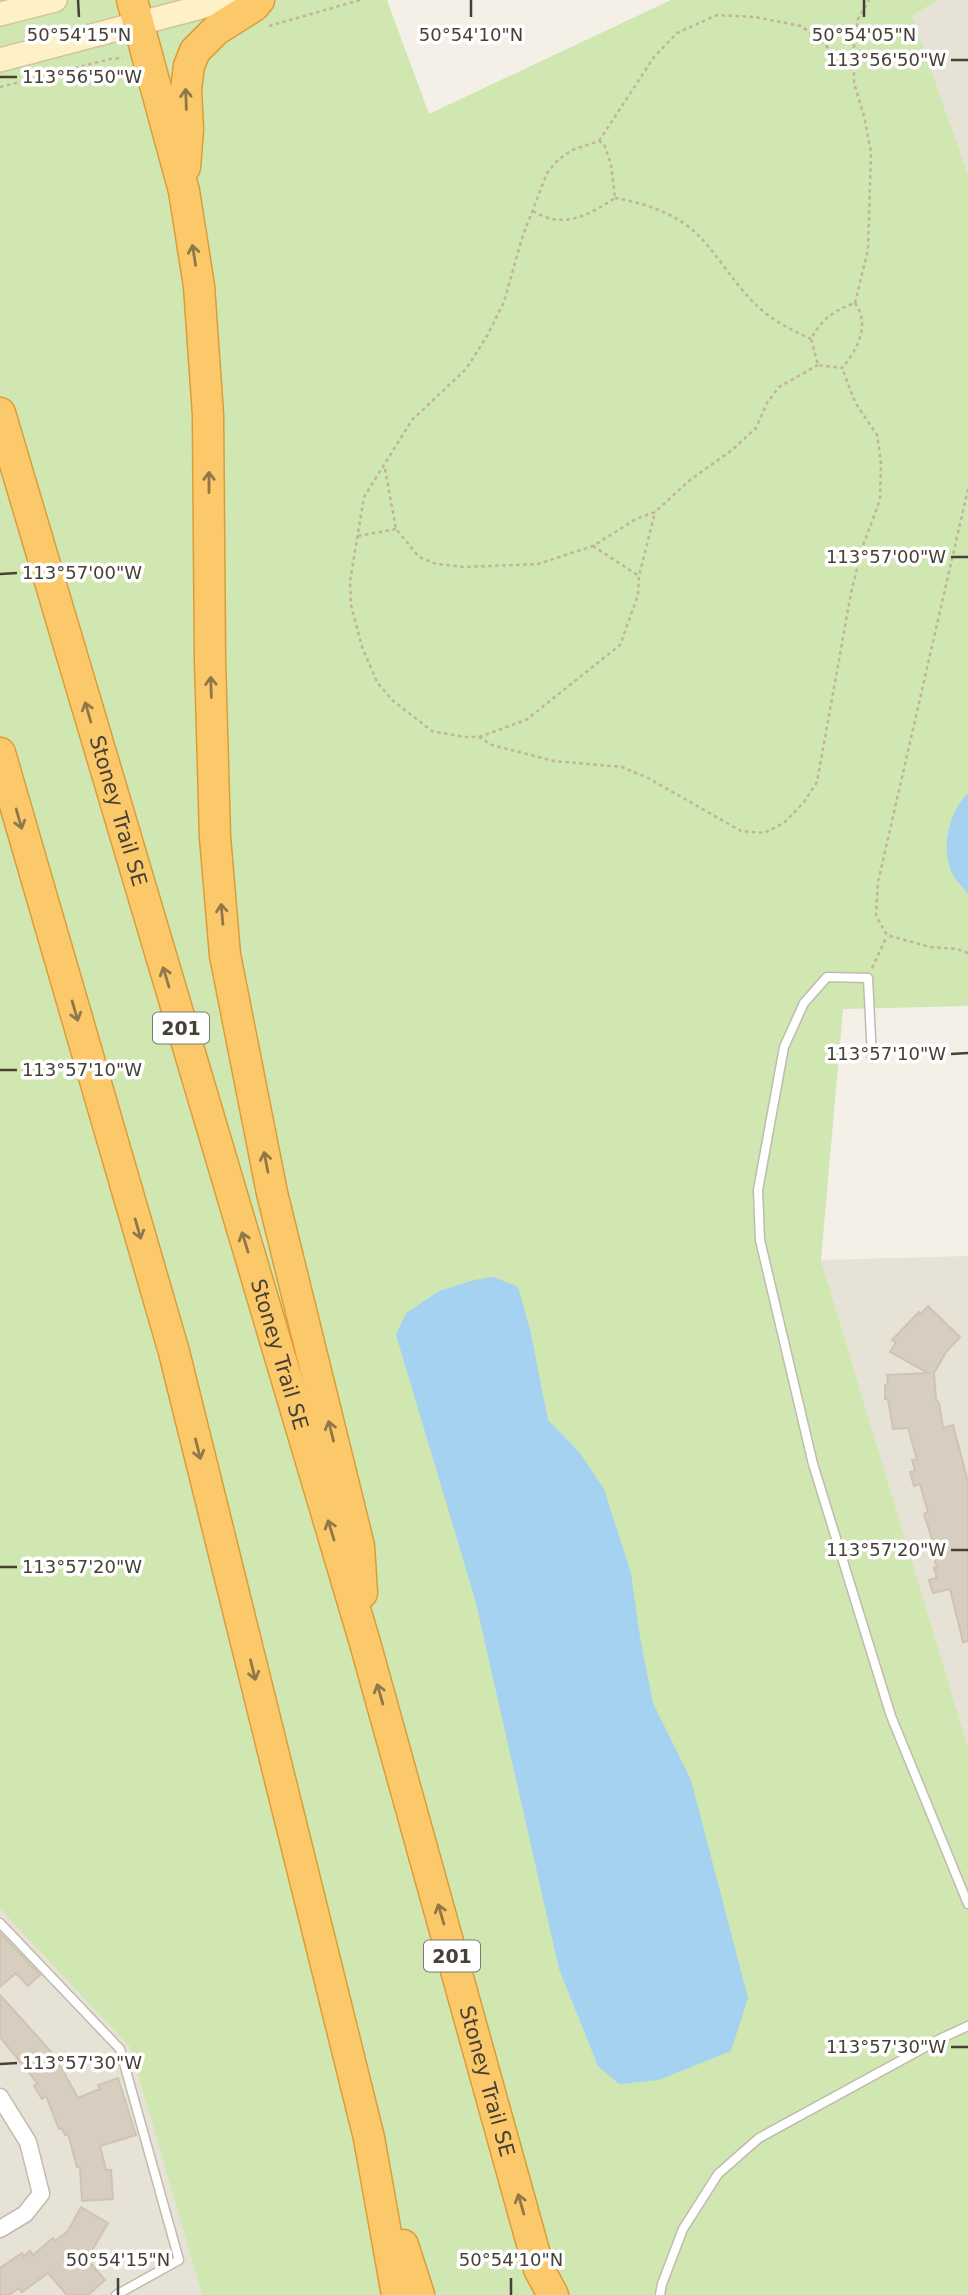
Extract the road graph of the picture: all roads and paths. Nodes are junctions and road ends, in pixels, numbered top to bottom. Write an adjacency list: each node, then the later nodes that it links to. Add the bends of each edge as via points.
1 (55, 0): 6 (main road)
2 (228, 0): 5 (main road)
3 (360, 0): 7 (path)
4 (869, 0): 8 (path)
5 (136, 12): 11 (main road); 15 (highway)
6 (0, 14)
7 (259, 14): 15 (highway, one-way to 7, via 186,89 195,51 254,6)
8 (857, 28): 9 (path); 12 (path)
9 (819, 39): 12 (path); 14 (path, via 801,26 717,15 677,33 654,57)
10 (128, 58): 13 (path)
11 (0, 60)
12 (854, 66): 18 (path, via 871,152 868,250)
13 (0, 87)
14 (599, 141): 16 (path, via 611,164); 17 (path, via 558,160 547,173)
15 (184, 191): 36 (highway, one-way to 15, via 359,1546 272,1193 225,955 214,810 208,415 199,286)
16 (615, 198): 17 (path, via 590,215 574,218 557,220); 19 (path, via 653,207 687,226 767,314)
17 (533, 211): 23 (path, via 504,302 487,336 466,369 412,420)
18 (855, 303): 19 (path, via 839,308 818,324); 21 (path, via 862,312 862,332 856,352)
19 (811, 339): 20 (path)
20 (818, 365): 21 (path); 25 (path, via 779,387 756,428)
21 (842, 368): 30 (path, via 855,402 877,435 880,500 851,593 817,782 784,823 764,833 741,831 622,767 554,761 492,745)
22 (0, 413): 36 (highway, Stoney Trail SE / 201, one-way to 22)
23 (385, 467): 26 (path); 27 (path, via 364,497)
24 (968, 489): 32 (path, via 878,882 876,916)
25 (655, 512): 28 (path); 29 (path)
26 (396, 529): 27 (path); 28 (path, via 419,557 465,567 538,564)
27 (358, 536): 30 (path, via 351,605 377,682 392,701 432,730)
28 (593, 546): 29 (path)
29 (639, 576): 30 (path, via 638,595 620,645 526,720)
30 (479, 737)
31 (0, 753): 41 (highway, one-way to 41, via 174,1352)
32 (887, 935): 33 (path); 34 (path)
33 (968, 953)
34 (868, 978): 35 (lane); 37 (lane, via 827,977 803,1003 785,1046 758,1190 760,1240 813,1464 887,1702)
35 (872, 1058)
36 (365, 1643): 43 (highway, Stoney Trail SE / 201, one-way to 36)
37 (968, 1904)
38 (0, 1923): 44 (lane, via 120,2049 179,2260)
39 (968, 2026): 47 (lane, via 759,2138 718,2174 683,2230)
40 (0, 2097): 42 (street, via 29,2142 41,2194 26,2214)
41 (369, 2138): 45 (highway); 46 (highway)
42 (0, 2229)
43 (546, 2286)
44 (116, 2295)
45 (397, 2295)
46 (419, 2295)
47 (660, 2295)

